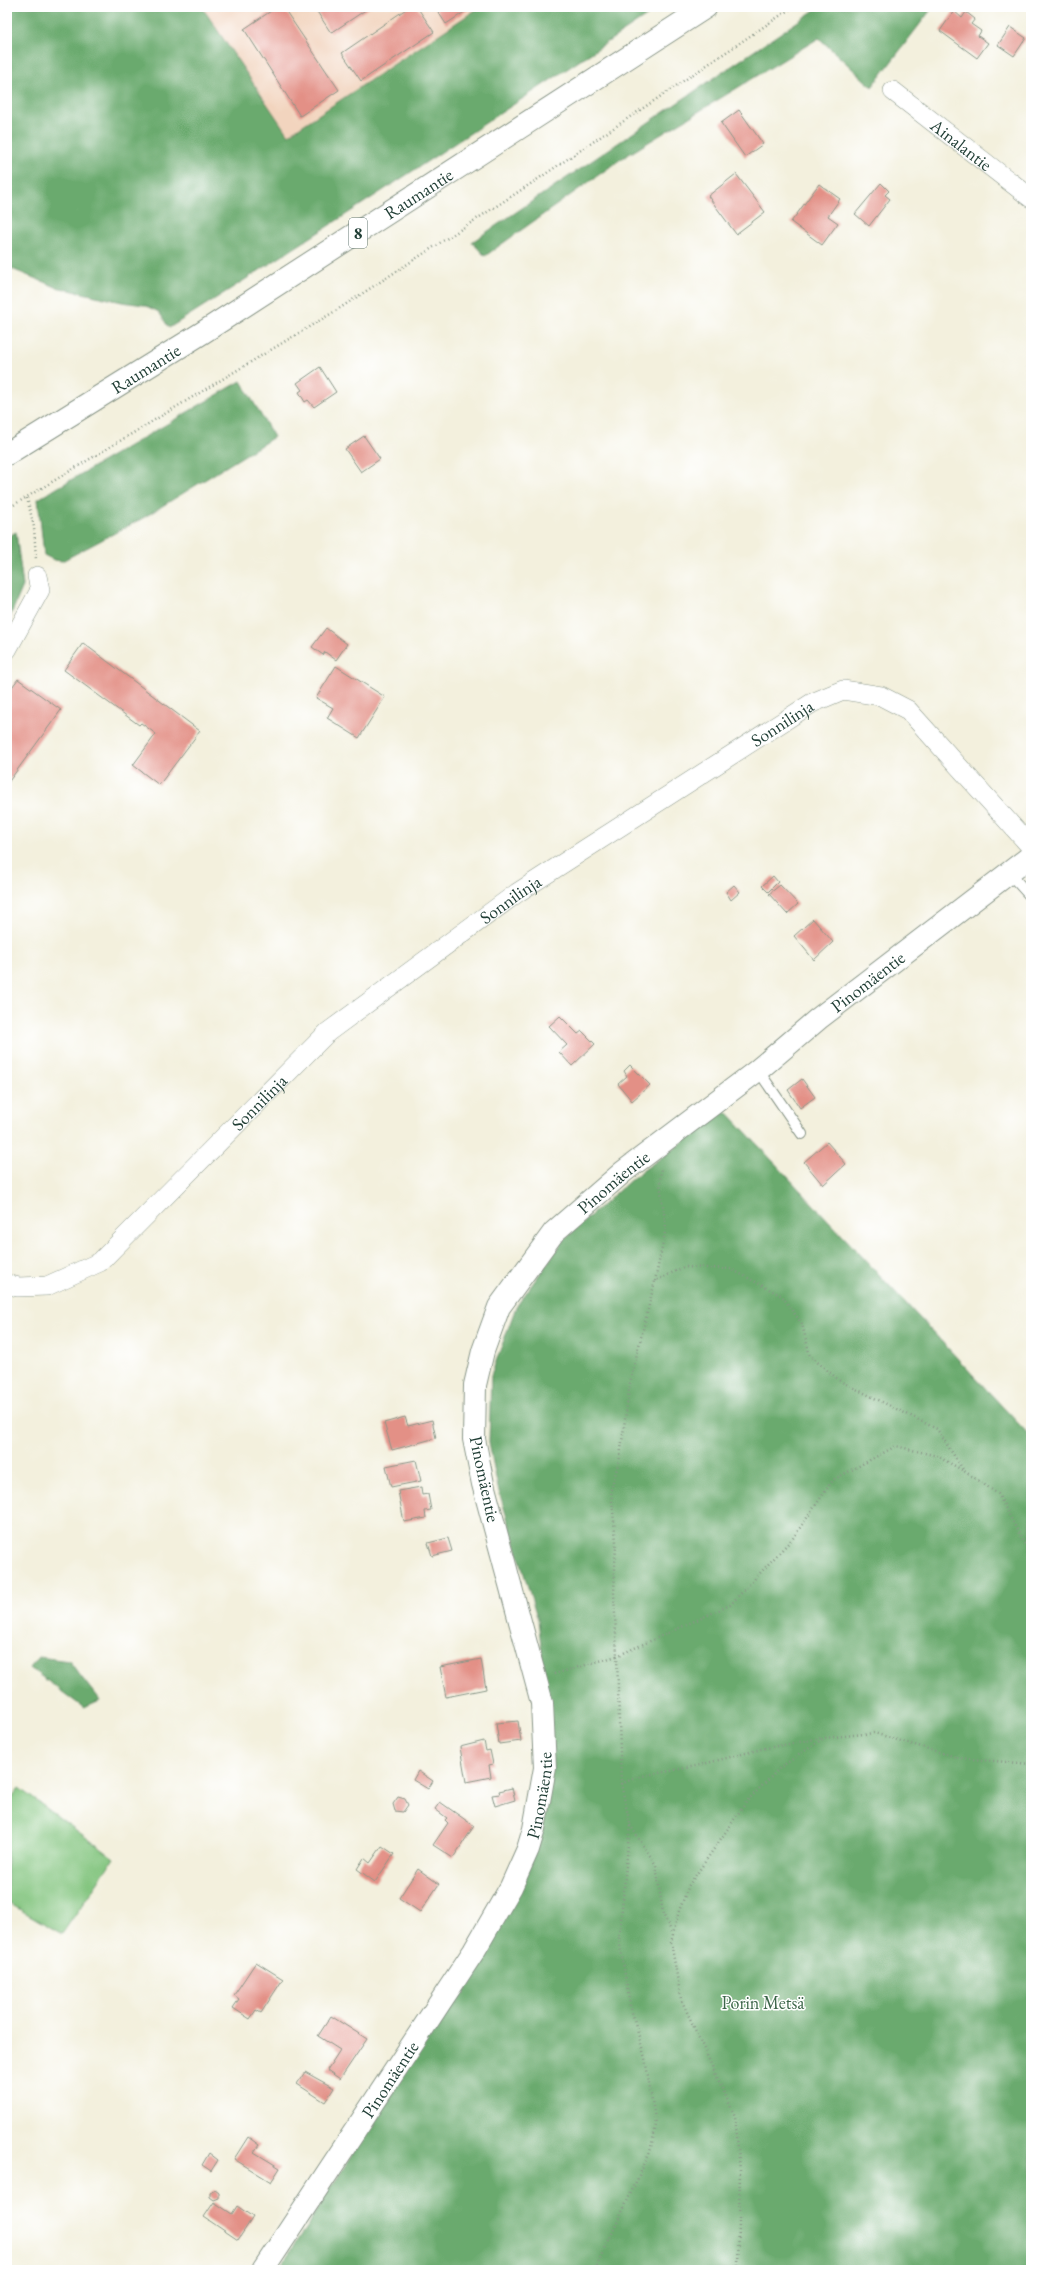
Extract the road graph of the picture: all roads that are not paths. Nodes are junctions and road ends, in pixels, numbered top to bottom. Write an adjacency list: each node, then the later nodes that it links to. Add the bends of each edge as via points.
1 (706, 7): 4 (main road, Raumantie / 8, via 202,334)
2 (893, 91): 3 (street, Ainalantie)
3 (1031, 198)
4 (7, 454)
5 (37, 576): 6 (street, via 40,590)
6 (7, 650)
7 (1031, 847): 13 (street, Sonnilinja, via 908,710 882,696 843,690 812,703 517,893 328,1032 100,1262 47,1286)
8 (1031, 856): 9 (main road, Pinomäentie)
9 (1009, 873): 10 (lane); 11 (main road, Pinomäentie, via 818,1019)
10 (1031, 896)
11 (758, 1070): 12 (lane); 14 (main road, Pinomäentie, via 662,1141 554,1232 499,1307 483,1351 475,1385 474,1439 483,1484 542,1703 545,1768 530,1842 511,1887 474,1951)
12 (802, 1134)
13 (7, 1284)
14 (263, 2270)

